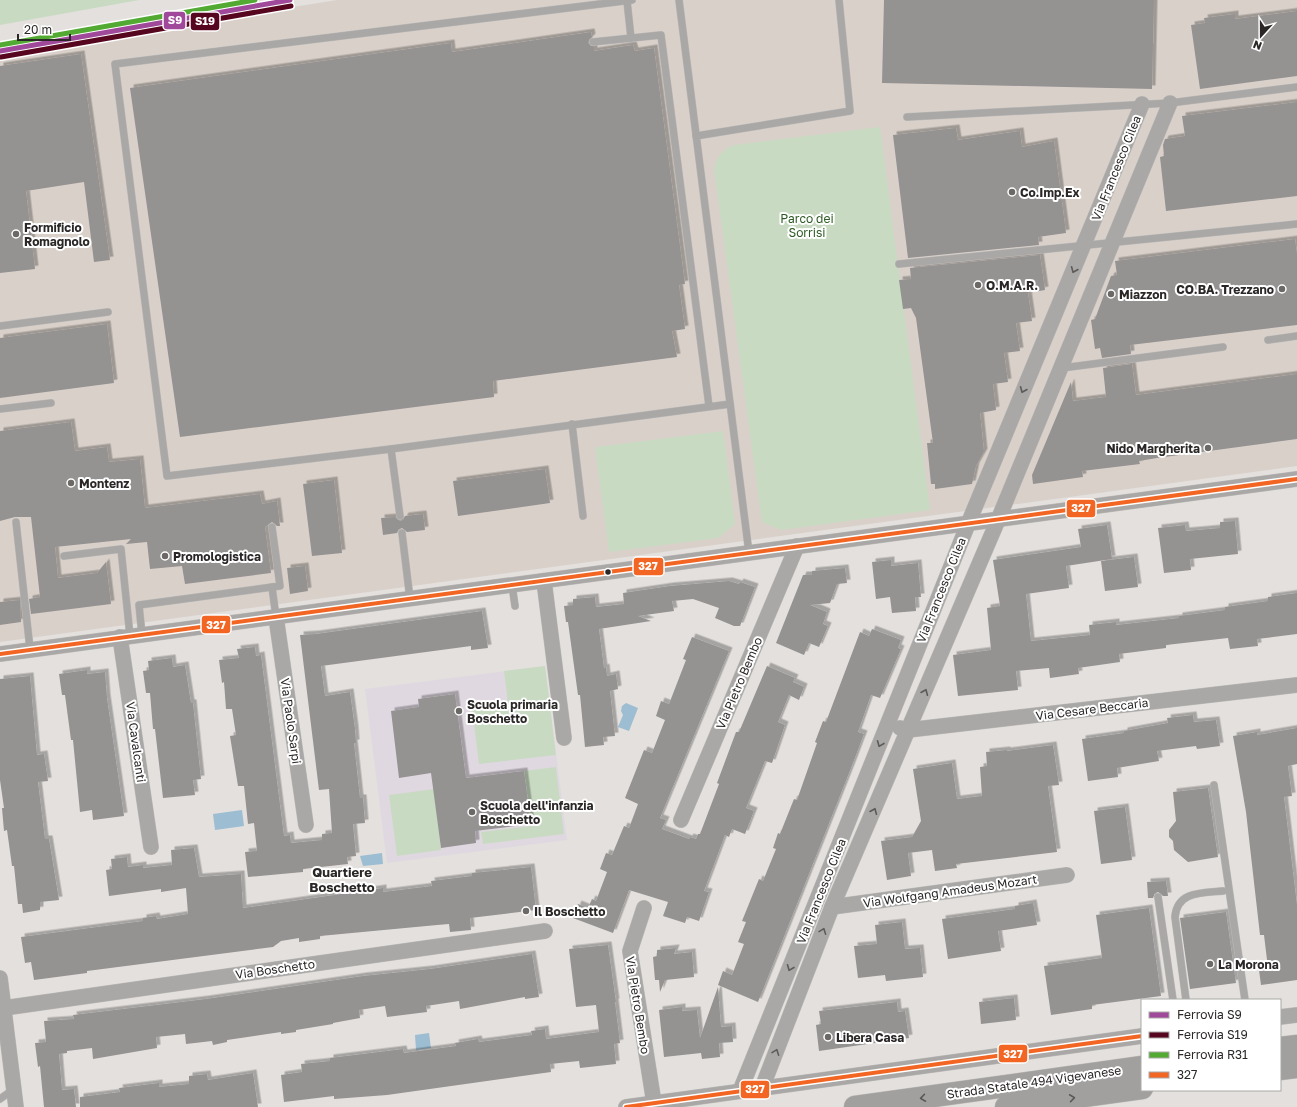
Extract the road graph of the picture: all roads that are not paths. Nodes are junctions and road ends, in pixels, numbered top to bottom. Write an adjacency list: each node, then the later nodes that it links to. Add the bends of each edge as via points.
1 (629, 0): 4 (lane); 26 (lane, via 115,64 167,476)
2 (679, 0): 10 (lane)
3 (839, 0): 10 (lane, via 850,111)
4 (631, 38): 5 (lane); 23 (lane, via 661,35)
5 (593, 42)
6 (1297, 87): 7 (lane)
7 (1170, 103): 8 (lane, Via Francesco Cilea); 12 (street, Via Francesco Cilea)
8 (1142, 104): 9 (lane); 13 (street, Via Francesco Cilea)
9 (907, 117)
10 (696, 136): 22 (lane)
11 (1297, 224): 12 (lane)
12 (1112, 243): 13 (lane); 20 (street, Via Francesco Cilea)
13 (1084, 245): 14 (lane); 32 (street, Via Francesco Cilea, one-way to 32)
14 (899, 264)
15 (108, 312): 16 (lane)
16 (0, 326)
17 (1297, 336): 18 (lane)
18 (1268, 340)
19 (1223, 347): 20 (lane)
20 (1059, 368): 30 (street, Via Francesco Cilea)
21 (51, 403): 24 (lane)
22 (730, 404): 23 (lane); 36 (lane)
23 (709, 406): 25 (lane)
24 (0, 409)
25 (572, 424): 26 (lane); 29 (lane)
26 (391, 449): 28 (lane)
27 (1297, 480): 30 (street)
28 (400, 516)
29 (583, 516)
30 (998, 520): 32 (street); 49 (street, Via Francesco Cilea, one-way to 30)
31 (16, 522): 45 (lane)
32 (968, 524): 35 (street); 48 (street, Via Francesco Cilea)
33 (272, 527): 40 (lane, via 280,586)
34 (402, 533): 41 (lane)
35 (797, 546): 36 (street); 52 (street, Via Pietro Bembo)
36 (749, 553): 38 (street)
37 (64, 556): 44 (lane, via 121,549)
38 (544, 581): 39 (street); 50 (street)
39 (512, 585): 41 (street); 42 (lane)
40 (272, 587): 43 (lane); 44 (lane, via 139,605)
41 (410, 599): 43 (street)
42 (515, 606)
43 (276, 616): 44 (street); 53 (street, Via Paolo Sarpi)
44 (131, 636): 45 (street); 54 (street, Via Cavalcanti)
45 (30, 650): 46 (street)
46 (0, 654)
47 (1297, 685): 49 (street, Via Cesare Beccaria)
48 (888, 724): 49 (street, Via Cesare Beccaria); 77 (street, Via Francesco Cilea, one-way to 77)
49 (908, 730): 58 (street, Via Francesco Cilea, one-way to 49)
50 (564, 738)
51 (1214, 785): 64 (lane)
52 (682, 820)
53 (306, 826)
54 (151, 847)
55 (1067, 875): 58 (street, Via Wolfgang Amadeus Mozart)
56 (1223, 891): 63 (lane, via 1195,894 1182,900 1176,908)
57 (1158, 897): 62 (lane)
58 (832, 907): 74 (street, Via Francesco Cilea, one-way to 58)
59 (644, 908): 79 (street, Via Pietro Bembo, via 630,951)
60 (545, 930): 65 (street, Via Boschetto)
61 (0, 978): 65 (street)
62 (1173, 999)
63 (1186, 999)
64 (1246, 999)
65 (4, 1008): 76 (street)
66 (1297, 1015): 67 (street)
67 (1281, 1017)
68 (1141, 1036): 74 (street)
69 (1297, 1046): 70 (main road)
70 (1281, 1048)
71 (1141, 1067): 82 (main road, Strada Statale 494 Vigevanese, one-way to 82)
72 (1297, 1067): 73 (main road)
73 (1281, 1070)
74 (762, 1088): 77 (street)
75 (1141, 1088): 83 (main road, Strada Statale 494 Vigevanese, one-way to 75)
76 (14, 1089): 78 (lane); 80 (street)
77 (740, 1091): 79 (street)
78 (0, 1099)
79 (654, 1103): 81 (street)
80 (16, 1107)
81 (626, 1107)
82 (855, 1107)
83 (1006, 1107)

